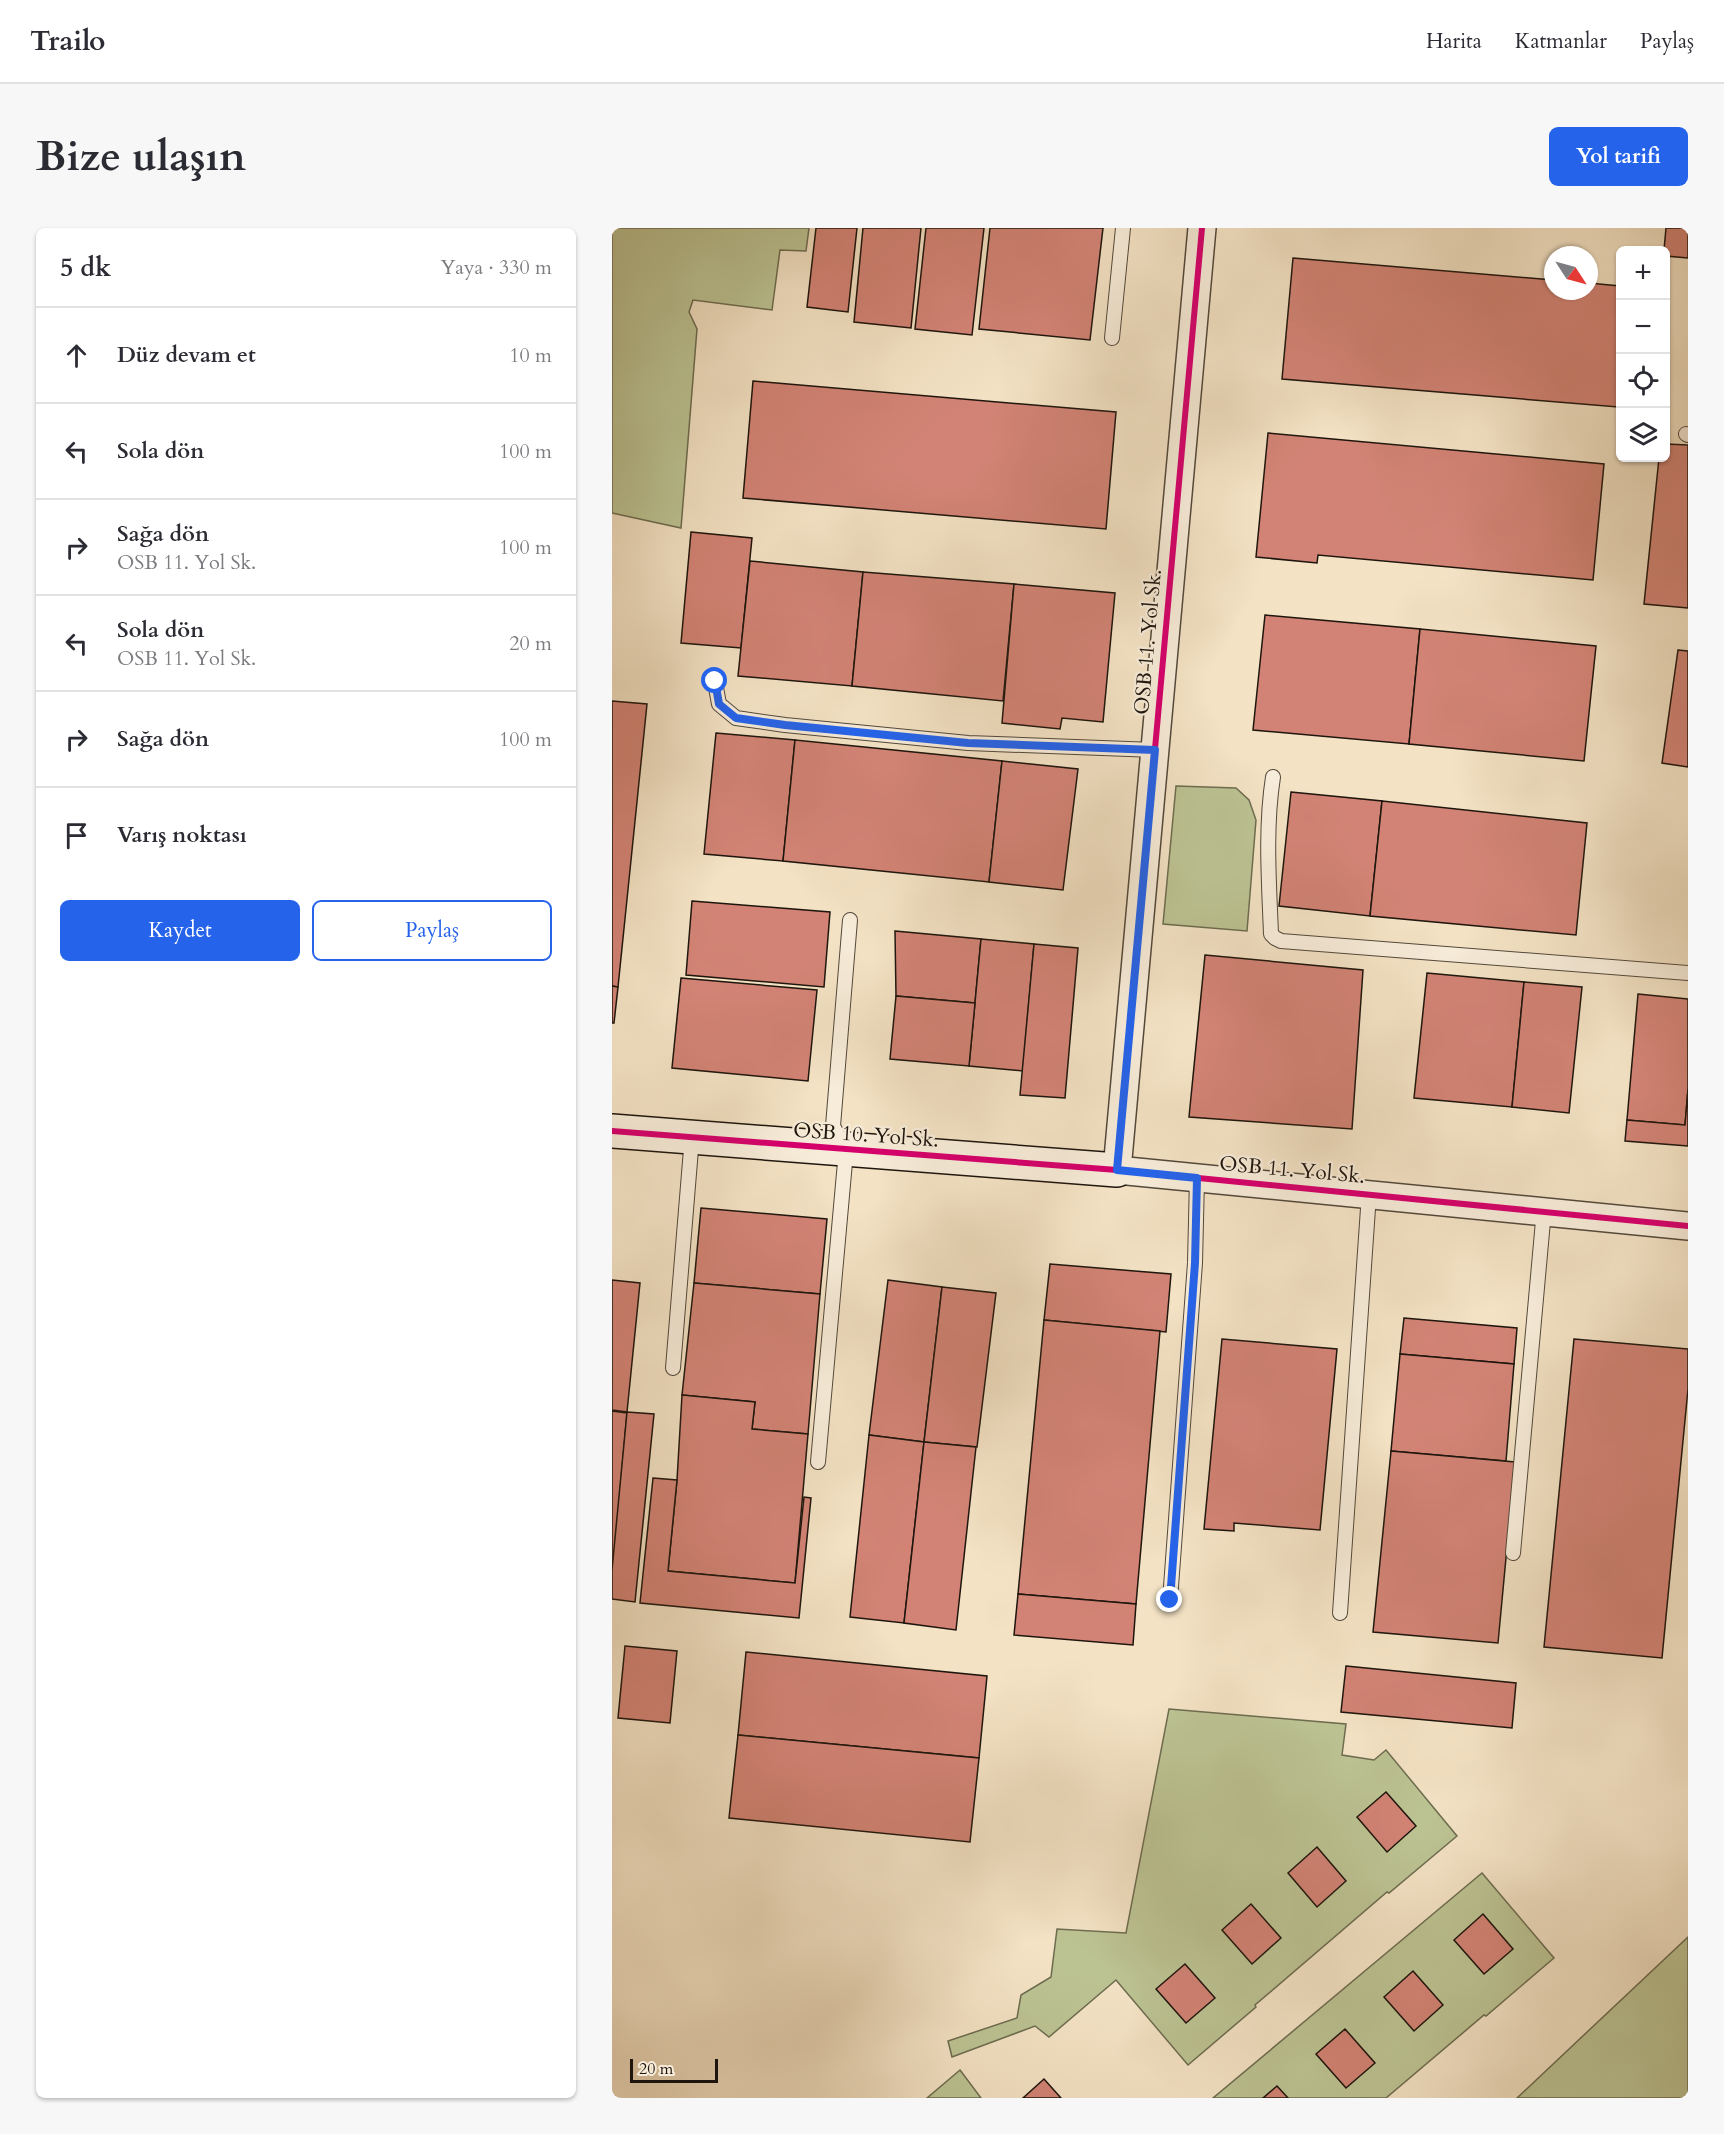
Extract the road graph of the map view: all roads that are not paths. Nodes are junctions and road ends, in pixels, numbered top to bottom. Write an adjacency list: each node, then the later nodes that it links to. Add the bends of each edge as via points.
1 (1124, 228): 3 (lane)
2 (1202, 228): 5 (street, OSB 11. Yol Sk.)
3 (1112, 338)
4 (715, 681): 5 (lane, via 719,704 736,718 968,743)
5 (1155, 750): 12 (street, OSB 11. Yol Sk.)
6 (1273, 777): 8 (lane, via 1268,807 1271,934 1281,941)
7 (850, 920): 11 (lane, via 833,1126)
8 (1688, 973)
9 (612, 1131): 10 (street, OSB 10. Yol Sk.)
10 (692, 1137): 11 (street, OSB 10. Yol Sk.); 17 (lane)
11 (846, 1151): 12 (street, OSB 10. Yol Sk.); 18 (lane)
12 (1117, 1170): 13 (street, OSB 11. Yol Sk.)
13 (1197, 1178): 14 (street, OSB 11. Yol Sk.); 20 (lane, via 1195,1263)
14 (1369, 1194): 15 (street, OSB 11. Yol Sk.); 21 (lane)
15 (1544, 1210): 16 (street, OSB 11. Yol Sk.); 19 (lane)
16 (1688, 1226)
17 (673, 1368)
18 (818, 1462)
19 (1513, 1553)
20 (1170, 1600)
21 (1340, 1613)

